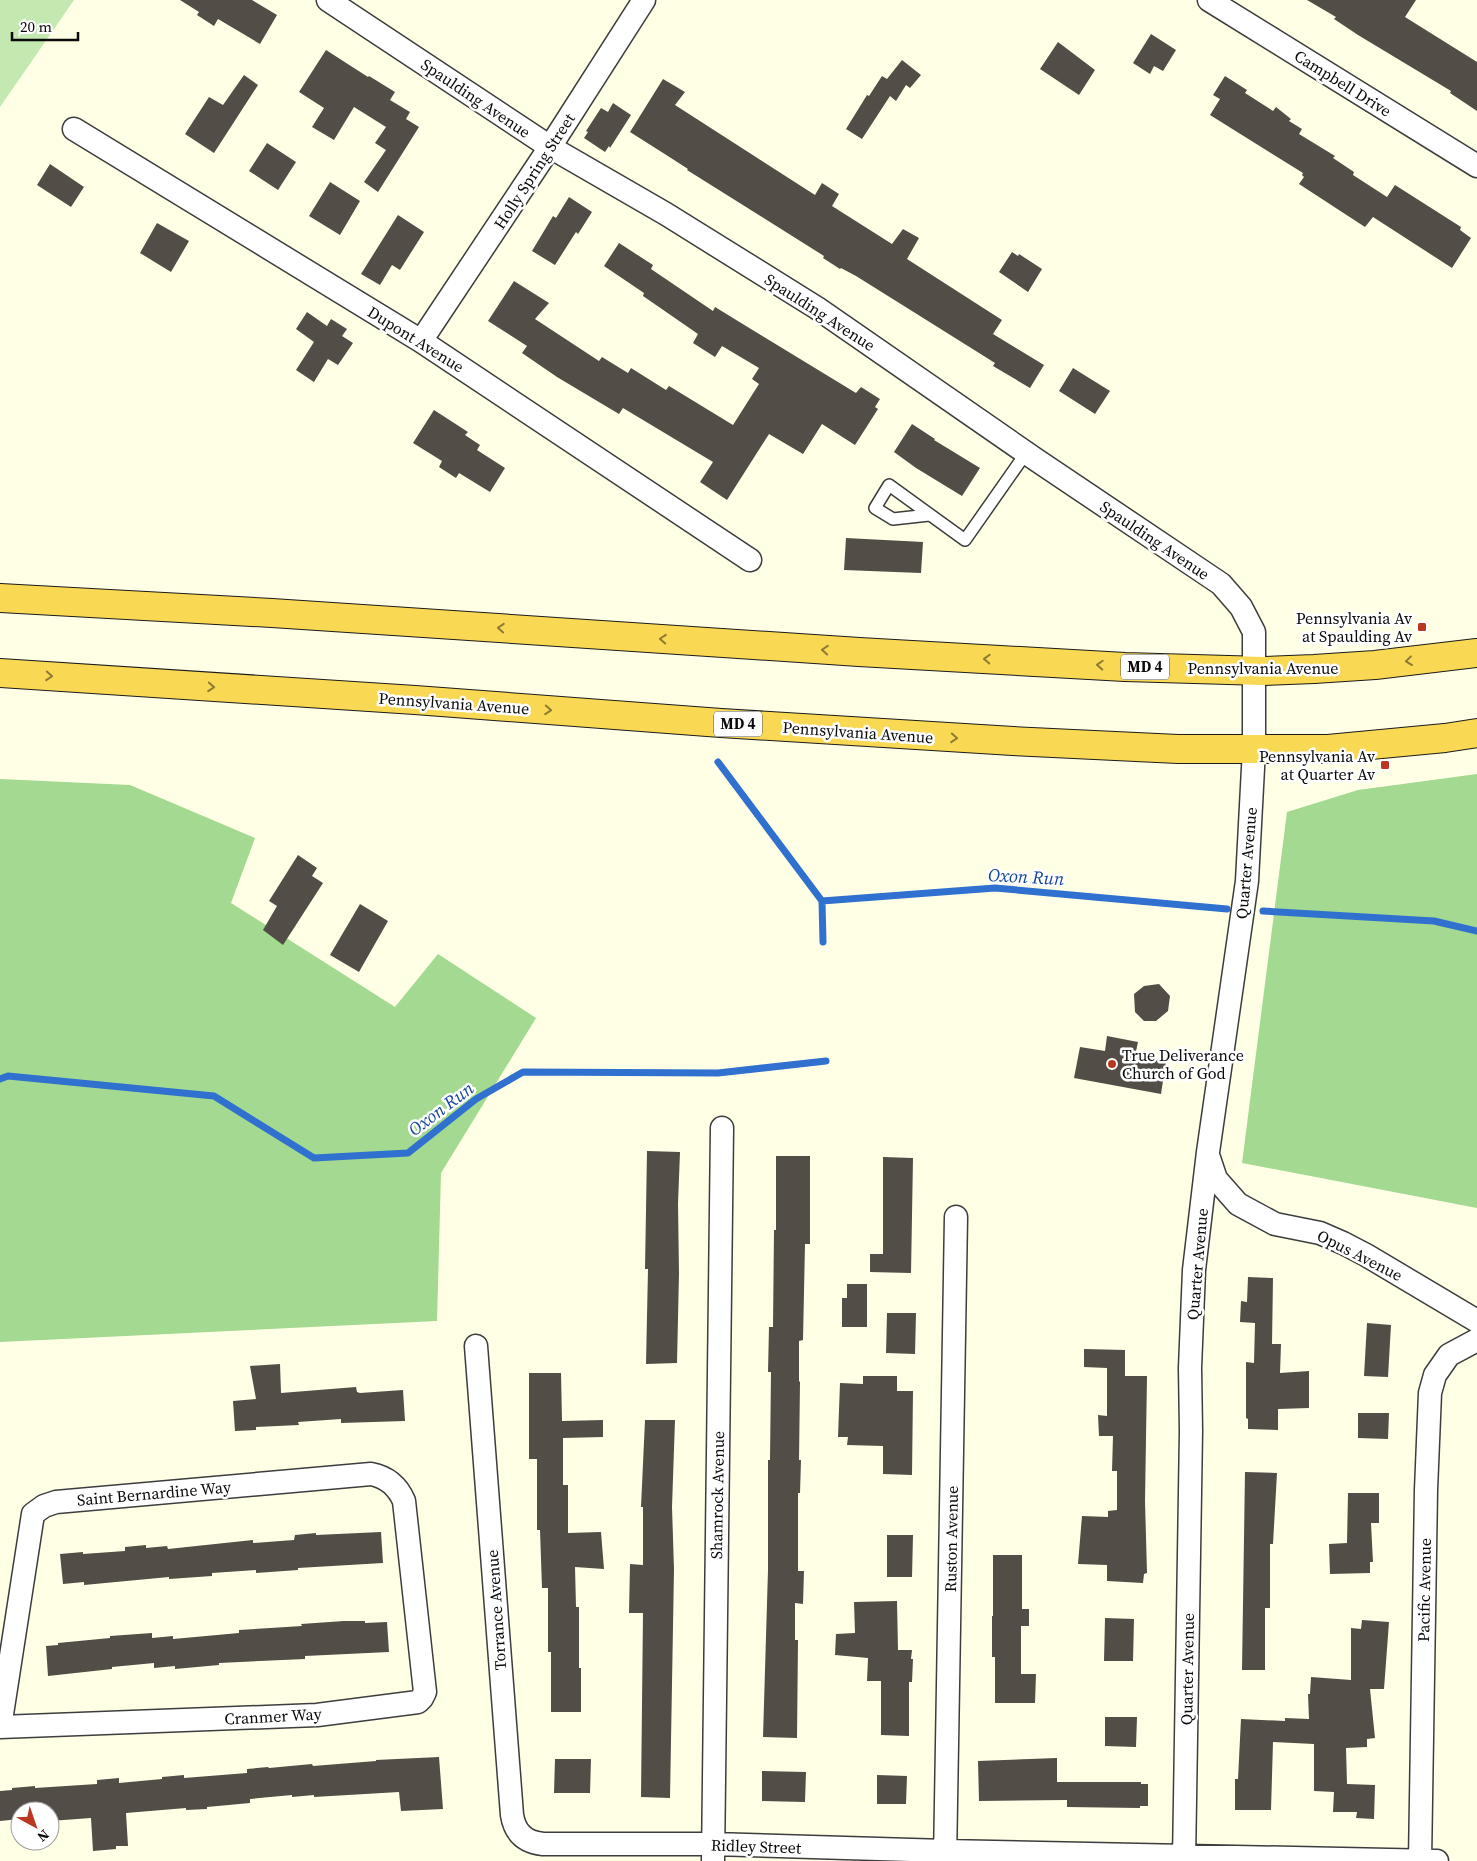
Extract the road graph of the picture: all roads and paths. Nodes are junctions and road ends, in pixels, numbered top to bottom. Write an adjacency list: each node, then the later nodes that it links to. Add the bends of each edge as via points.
1 (328, 0): 5 (street, Spaulding Avenue)
2 (644, 0): 5 (street, Holly Spring Street)
3 (1209, 0): 6 (street, Campbell Drive)
4 (74, 129): 7 (street, Dupont Avenue)
5 (550, 147): 7 (street, Holly Spring Street); 8 (street, Spaulding Avenue, via 666,214 817,308)
6 (1477, 166)
7 (421, 340): 10 (street, Dupont Avenue)
8 (1026, 453): 9 (lane, via 965,540); 13 (street, Spaulding Avenue, via 1221,584 1240,607 1254,632)
9 (929, 515)
10 (750, 560)
11 (0, 598): 13 (highway, Pennsylvania Avenue / MD 4, one-way to 11, via 859,652)
12 (1477, 653): 13 (highway, Pennsylvania Avenue / MD 4, one-way to 13, via 1375,665)
13 (1253, 671): 16 (street, Quarter Avenue)
14 (0, 673): 16 (highway, Pennsylvania Avenue / MD 4, one-way to 16, via 994,740 1178,749)
15 (1477, 733): 16 (highway, Pennsylvania Avenue / MD 4, via 1328,749)
16 (1254, 749): 18 (street, Quarter Avenue, via 1247,880)
17 (722, 1128): 26 (street, Shamrock Avenue)
18 (1208, 1152): 20 (street, Opus Avenue, via 1216,1180 1238,1204 1275,1224 1320,1233 1351,1247); 28 (street, Quarter Avenue, via 1194,1270 1190,1368)
19 (956, 1217): 27 (street, Ruston Avenue)
20 (1477, 1321)
21 (1477, 1340): 29 (street, Pacific Avenue, via 1449,1355 1435,1375 1430,1393)
22 (476, 1346): 25 (street, Torrance Avenue, via 514,1826 532,1842)
23 (412, 1579): 24 (street, Cranmer Way, via 425,1692 414,1704 317,1715); 24 (street, Saint Bernardine Way, via 404,1502 394,1486 377,1475 49,1504 33,1514)
24 (0, 1727)
25 (554, 1844): 26 (street, Ridley Street)
26 (713, 1853): 27 (street, Ridley Street)
27 (945, 1856): 28 (street, Ridley Street)
28 (1184, 1858): 29 (street, Ridley Street)
29 (1420, 1861): 30 (street, Ridley Street)
30 (1437, 1861)

